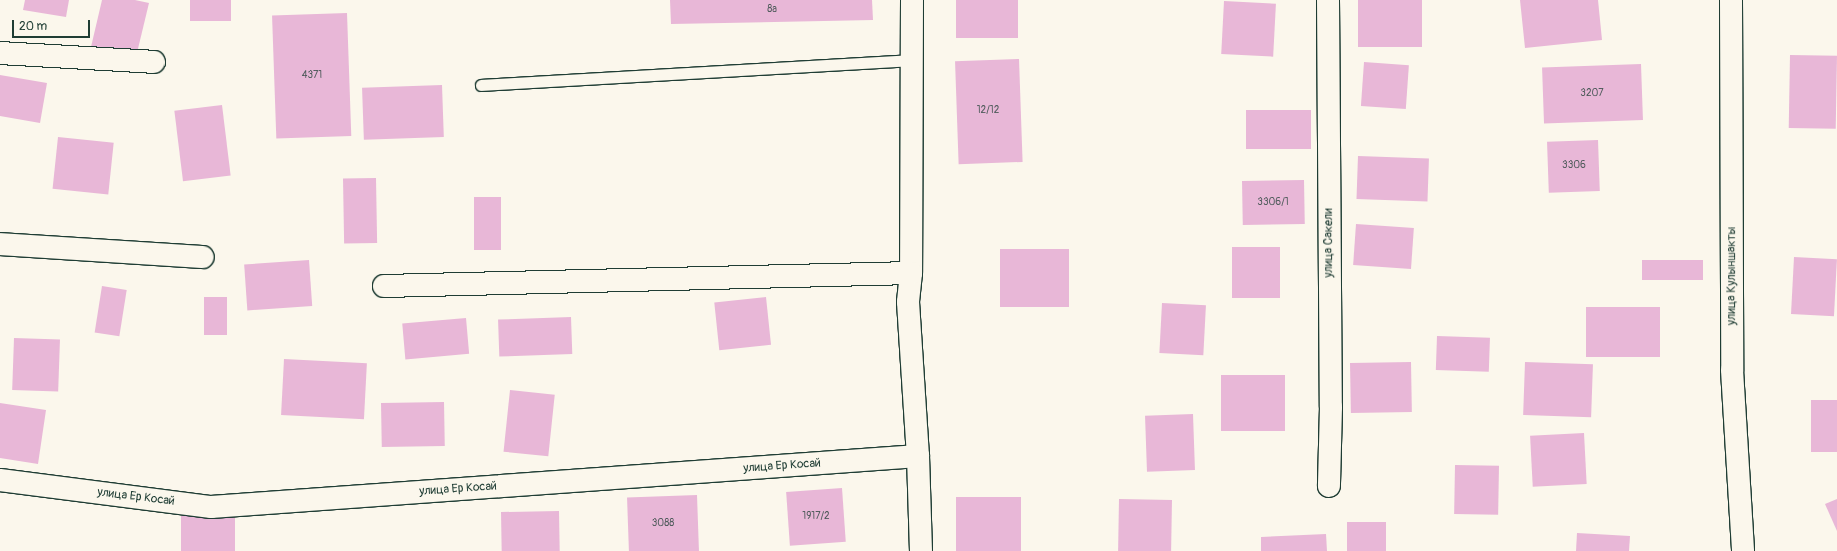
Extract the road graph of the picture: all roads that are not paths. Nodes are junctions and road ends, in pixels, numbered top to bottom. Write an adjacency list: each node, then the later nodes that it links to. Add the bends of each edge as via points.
1 (912, 0): 5 (street)
2 (1328, 0): 14 (street, улица Сакели, via 1331,399)
3 (1731, 0): 16 (street, улица Кулыншакты, via 1732,370)
4 (0, 53): 6 (street)
5 (912, 60): 7 (lane); 10 (street)
6 (154, 62)
7 (480, 85)
8 (0, 244): 9 (street)
9 (203, 257)
10 (911, 273): 11 (street); 12 (street, via 908,302)
11 (384, 286)
12 (918, 456): 13 (street, улица Ер Косай, via 211,507); 15 (street)
13 (0, 480)
14 (1329, 486)
15 (921, 551)
16 (1743, 551)

